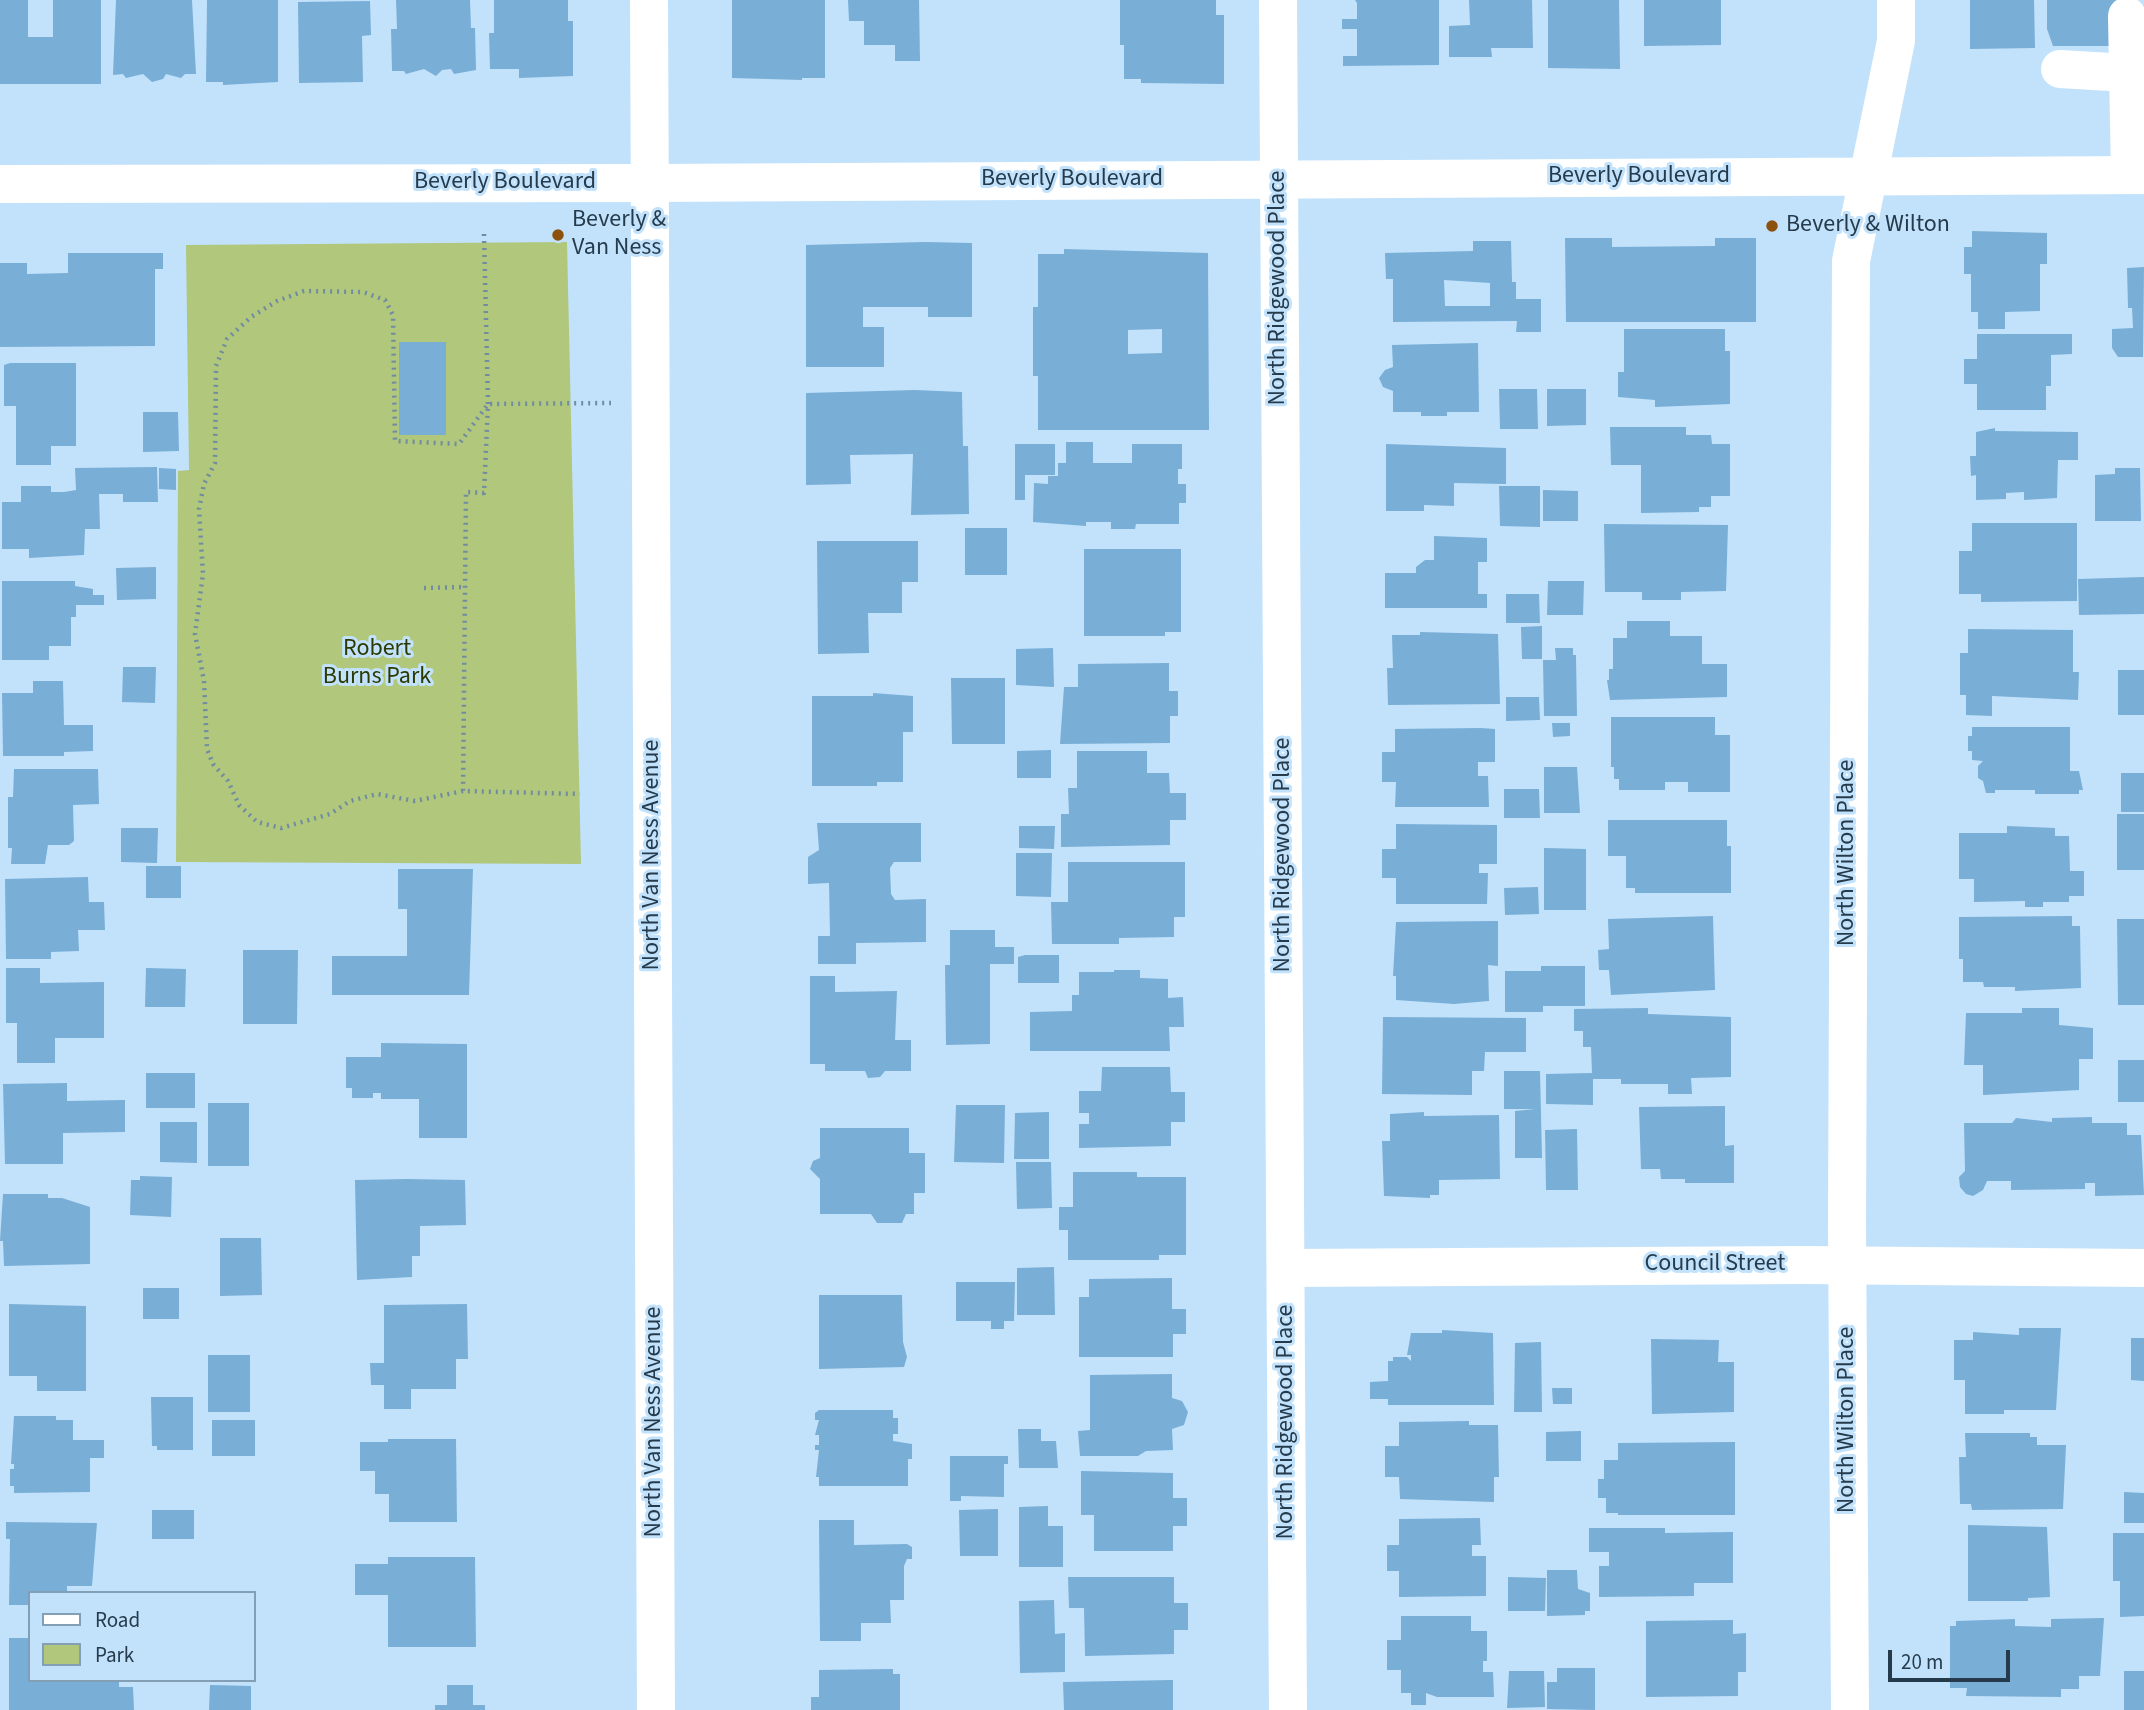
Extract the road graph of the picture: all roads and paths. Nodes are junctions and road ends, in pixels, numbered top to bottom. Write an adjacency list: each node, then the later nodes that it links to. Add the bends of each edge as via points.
1 (649, 0): 11 (street, North Van Ness Avenue)
2 (1278, 0): 9 (street, North Ridgewood Place)
3 (1896, 0): 8 (street, North Wilton Place, via 1896,41)
4 (2127, 16): 6 (street)
5 (2060, 69): 6 (street)
6 (2128, 73): 7 (street)
7 (2137, 175): 8 (street, Beverly Boulevard)
8 (1869, 177): 9 (street, Beverly Boulevard); 19 (street, North Wilton Place, via 1851,261)
9 (1278, 178): 11 (street, Beverly Boulevard); 20 (street, North Ridgewood Place)
10 (0, 184): 11 (street, Beverly Boulevard)
11 (650, 184): 13 (street, North Van Ness Avenue)
12 (484, 234): 14 (path)
13 (651, 403): 14 (path); 22 (street, North Van Ness Avenue)
14 (488, 404): 15 (path, via 484,493 466,492); 17 (path, via 459,443 395,442 393,314 385,300 363,292 304,291 251,317 226,339 216,366 215,463 199,509 203,574 195,634 204,681 207,749 239,805 257,822 281,828 377,794 415,801)
15 (466, 587): 16 (path); 17 (path)
16 (424, 588)
17 (463, 791): 18 (path)
18 (580, 794)
19 (1847, 1265): 20 (street, Council Street); 21 (street, Council Street); 24 (street, North Wilton Place)
20 (1287, 1268): 23 (street, North Ridgewood Place)
21 (2144, 1268)
22 (656, 1710)
23 (1288, 1710)
24 (1850, 1710)

